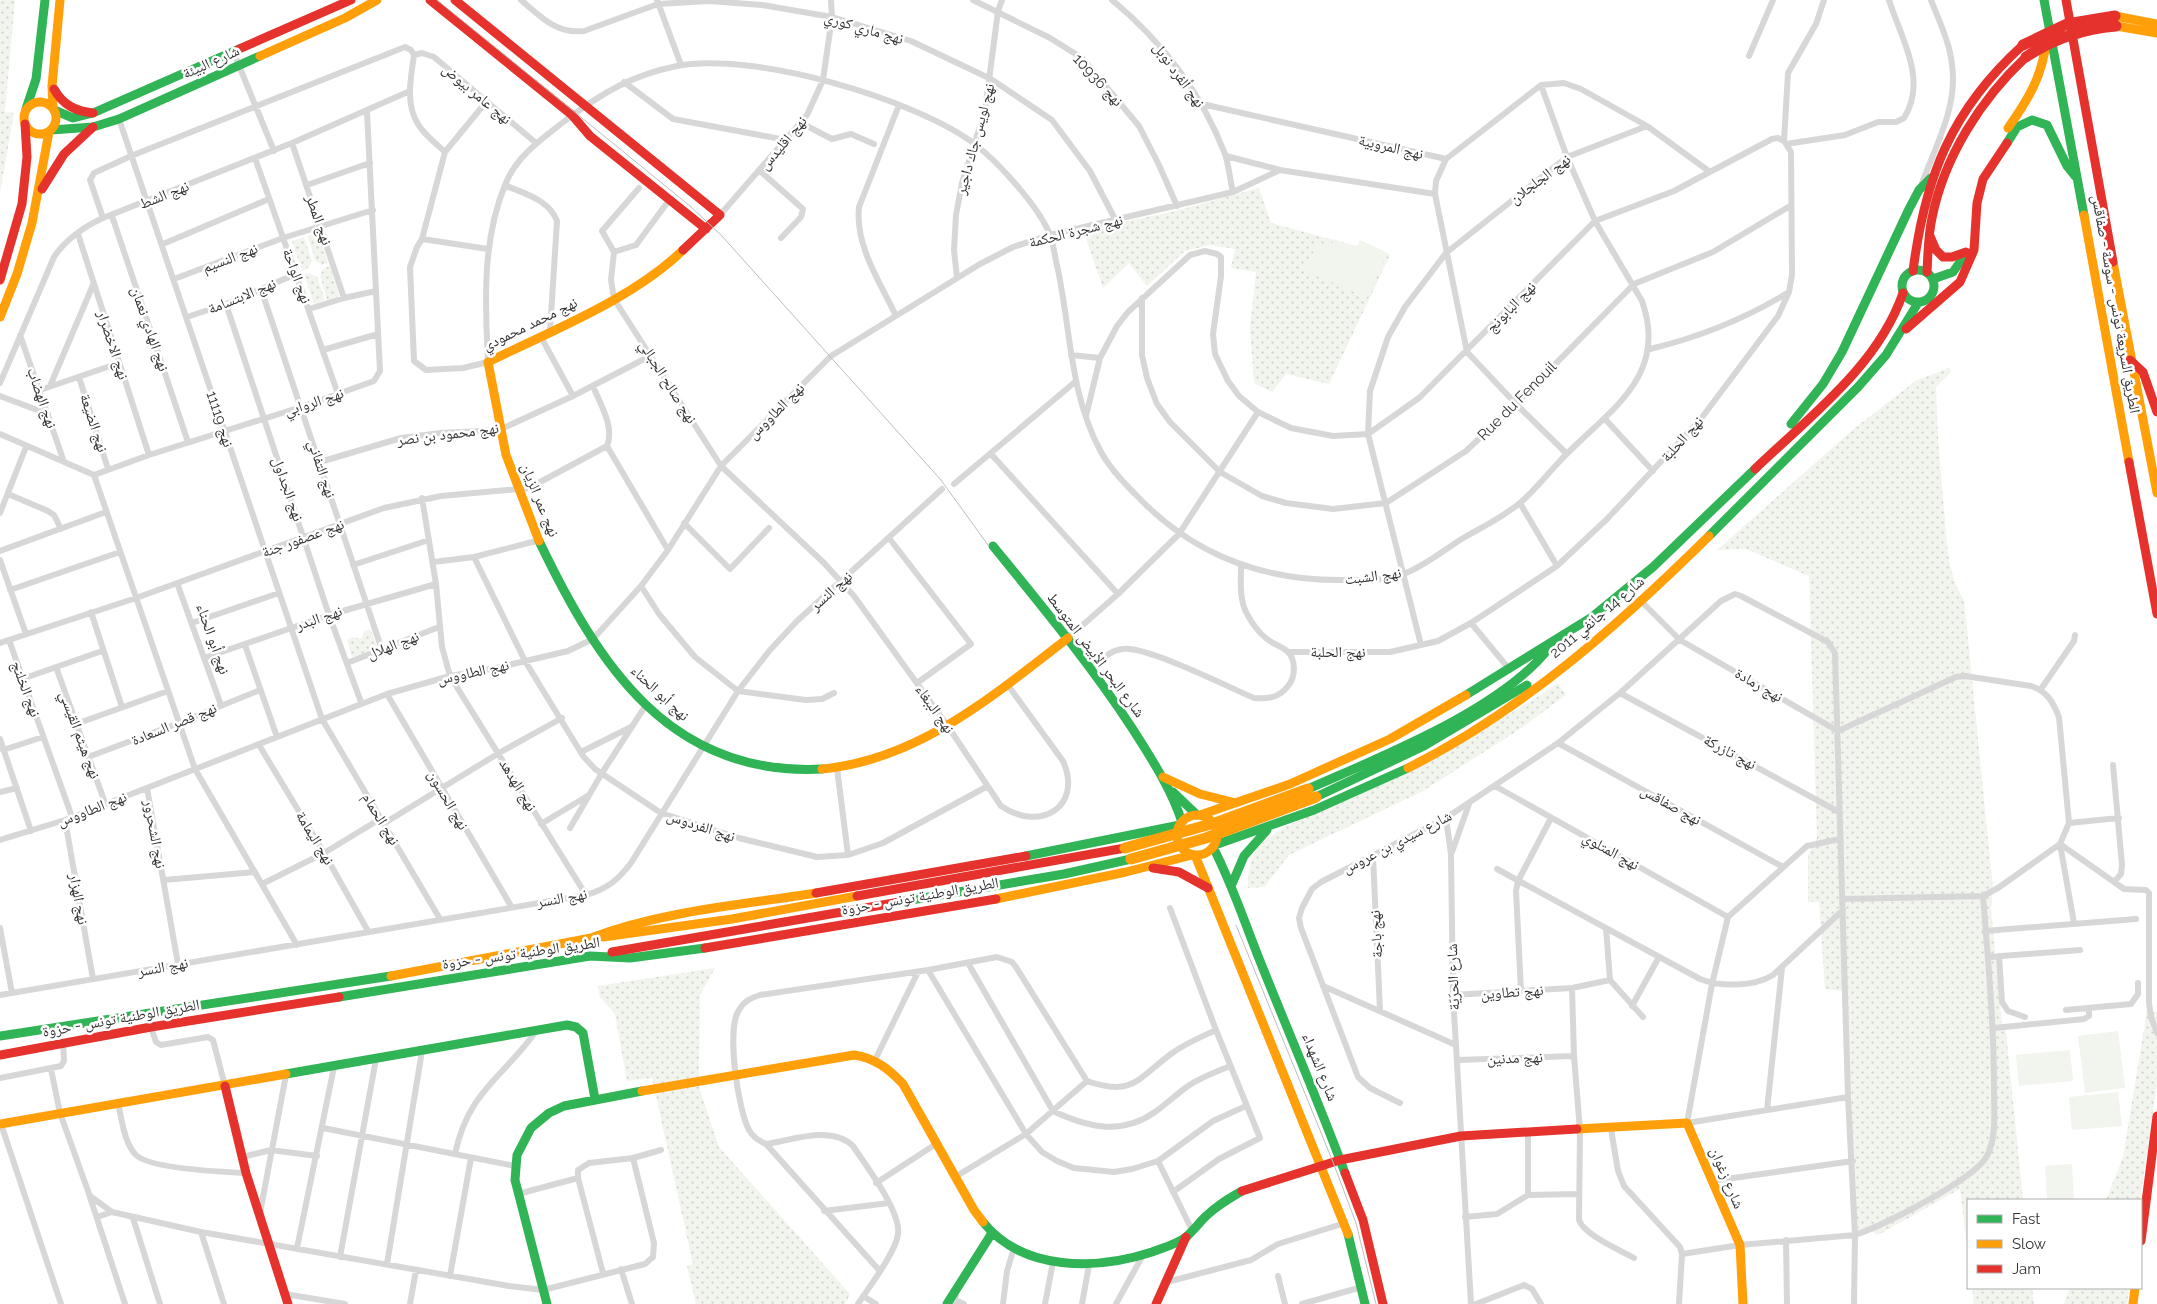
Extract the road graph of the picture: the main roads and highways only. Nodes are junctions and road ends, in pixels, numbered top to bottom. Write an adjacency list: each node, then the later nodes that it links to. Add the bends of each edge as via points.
1 (45, 0): 15 (main road, via 36,79)
2 (60, 0): 14 (main road)
3 (351, 0): 17 (main road, شارع البيئة)
4 (377, 0): 19 (main road, شارع البيئة, via 238,66 119,119)
5 (430, 0): 24 (main road)
6 (455, 0): 24 (main road, نهج محمد محمودي, via 720,215)
7 (2044, 0): 9 (main road, الطريق السريعة تونس - سوسة - صفاقس)
8 (2066, 0): 34 (main road, الطريق السريعة تونس - سوسة - صفاقس)
9 (2047, 21): 22 (main road, الطريق السريعة تونس - سوسة - صفاقس); 26 (main road, via 2046,55 2038,83 1982,166 1973,186)
10 (2116, 21): 11 (main road); 12 (main road); 13 (main road, bridge, via 2094,18 2068,23 2043,33)
11 (2157, 24)
12 (2157, 34)
13 (2025, 51): 21 (main road, via 1998,68 1946,146); 25 (main road, via 1970,125 1941,187)
14 (52, 86): 16 (main road); 17 (main road, via 58,100 65,105 80,112)
15 (26, 109): 16 (main road, via 37,102 46,103); 18 (main road)
16 (53, 109): 17 (main road, شارع البيئة, via 73,118); 20 (main road, via 56,121)
17 (93, 113)
18 (24, 124): 20 (main road, via 35,134); 29 (main road, via 27,158 22,204)
19 (93, 127): 20 (main road, شارع البيئة); 23 (main road, via 64,154)
20 (50, 131): 23 (main road)
21 (1931, 178): 27 (main road); 37 (main road, via 1920,190 1838,359)
22 (2078, 181): 33 (main road, via 2047,125 2032,120 2017,127 1987,171 1980,188 1974,250 1960,282); 40 (main road, الطريق السريعة تونس - سوسة - صفاقس)
23 (38, 197): 32 (main road, via 17,274)
24 (706, 229): 35 (main road, نهج محمد محمودي, via 665,268 614,299)
25 (1929, 233): 26 (main road, via 1936,252 1944,258); 28 (main road)
26 (1966, 252): 28 (main road, via 1954,272 1945,278)
27 (1913, 271): 28 (main road); 30 (main road, شارع 14 جانفي 2011, via 1902,282)
28 (1930, 276): 31 (main road, شارع 14 جانفي 2011, via 1933,293)
29 (0, 280)
30 (1903, 293): 31 (main road); 37 (main road, شارع 14 جانفي 2011, via 1871,356)
31 (1918, 303): 33 (main road, شارع 14 جانفي 2011)
32 (0, 317)
33 (1895, 340): 44 (main road, شارع 14 جانفي 2011, via 1864,381 1685,562)
34 (2130, 360): 36 (main road, via 2143,372); 38 (main road, الطريق السريعة تونس - سوسة - صفاقس)
35 (488, 362): 42 (main road, نهج عمر الزيان, via 499,430 519,490 563,587)
36 (2157, 412)
37 (1770, 453): 43 (main road, شارع 14 جانفي 2011, via 1634,585)
38 (2157, 493)
39 (992, 546): 41 (main road, شارع البحر الأبيض المتوسط)
40 (2157, 614)
41 (1068, 638): 42 (main road, نهج أبو الحناء, via 947,725 896,751 859,764 805,769 732,759 702,748 646,705 611,666); 45 (main road, شارع البحر الأبيض المتوسط)
42 (593, 639)
43 (1550, 645): 46 (main road, via 1535,668 1487,700); 47 (main road, شارع 14 جانفي 2011, via 1390,739)
44 (1563, 666): 46 (main road, via 1416,751 1352,783); 50 (main road, شارع 14 جانفي 2011, via 1508,708 1453,743 1370,786)
45 (1166, 782): 47 (main road); 48 (main road, شارع البحر الأبيض المتوسط); 49 (main road, شارع البحر الأبيض المتوسط)
46 (1312, 793): 56 (main road, bridge, via 1125,848 732,919); 57 (main road, bridge, via 1206,838 1132,859 1064,874)
47 (1239, 803): 48 (main road, شارع 14 جانفي 2011)
48 (1198, 815): 49 (main road, الطريق الوطنية تونس - حزوة); 51 (main road, via 1210,820 1216,829)
49 (1181, 823): 52 (main road, via 1177,840 1183,850); 56 (main road, الطريق الوطنية تونس - حزوة, via 1076,848 973,867 656,919)
50 (1271, 827): 51 (main road, شارع 14 جانفي 2011); 54 (main road, via 1249,848)
51 (1214, 846): 52 (main road, الطريق الوطنية تونس - حزوة, via 1205,854); 54 (main road, شارع الشهداء)
52 (1194, 855): 53 (main road, الطريق الوطنية تونس - حزوة); 55 (main road)
53 (1146, 868): 55 (main road, via 1179,872); 57 (main road, الطريق الوطنية تونس - حزوة, via 995,899 666,954 630,958)
54 (1232, 884): 64 (main road, شارع الشهداء)
55 (1208, 888): 65 (main road)
56 (591, 938): 58 (main road, الطريق الوطنية تونس - حزوة, via 376,979)
57 (590, 956): 59 (main road, الطريق الوطنية تونس - حزوة, via 151,1027)
58 (0, 1036)
59 (0, 1055)
60 (225, 1086): 61 (main road, via 567,1025 583,1033); 63 (main road); 70 (main road, via 246,1173)
61 (595, 1099): 66 (main road, via 843,1055 864,1056 887,1067 902,1084 974,1210); 73 (main road, via 564,1106 540,1119 524,1139 515,1166 518,1194)
62 (2157, 1116): 67 (main road)
63 (1, 1124)
64 (1340, 1160): 65 (main road); 75 (main road, شارع الشهداء, via 1363,1220); 76 (main road, شارع زغوان, via 1461,1136 1687,1123 1740,1245)
65 (1322, 1165): 68 (main road, via 1242,1191 1221,1203); 74 (main road, via 1345,1222)
66 (992, 1233): 68 (main road, via 1014,1248 1053,1262 1089,1265 1124,1261); 71 (main road)
67 (2142, 1233)
68 (1189, 1234): 72 (main road)
69 (2135, 1289): 77 (main road)
70 (286, 1299)
71 (953, 1300)
72 (1158, 1303)
73 (547, 1304)
74 (1365, 1304)
75 (1382, 1304)
76 (1743, 1304)
77 (2133, 1304)

